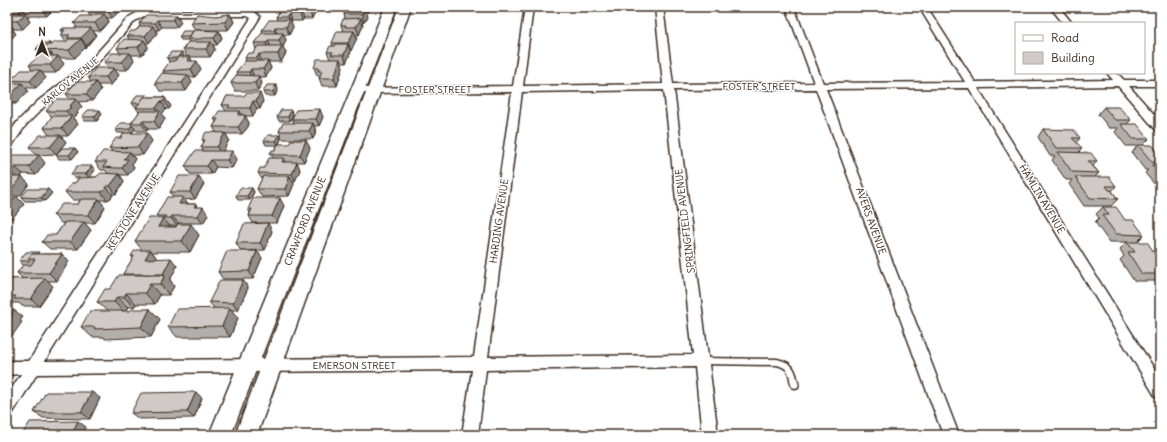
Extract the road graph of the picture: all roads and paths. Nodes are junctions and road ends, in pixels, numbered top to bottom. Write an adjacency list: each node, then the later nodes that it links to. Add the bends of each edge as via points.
1 (153, 7): 9 (street, KARLOV AVENUE)
2 (391, 7): 18 (main road, CRAWFORD AVENUE)
3 (405, 7): 19 (main road, CRAWFORD AVENUE)
4 (528, 7): 17 (street, HARDING AVENUE)
5 (660, 7): 16 (street, SPRINGFIELD AVENUE)
6 (790, 7): 15 (street, AVERS AVENUE)
7 (923, 7): 14 (street, HAMLIN AVENUE)
8 (1054, 7): 10 (street)
9 (141, 13): 21 (street, KARLOV AVENUE, via 132,19 91,65 42,103 22,123); 27 (street, KEYSTONE AVENUE, via 242,13 256,17)
10 (1067, 22)
11 (1113, 74): 13 (street)
12 (1160, 83): 13 (street, FOSTER STREET)
13 (1121, 84): 14 (street, FOSTER STREET); 20 (street)
14 (972, 85): 15 (street, FOSTER STREET); 29 (street, HAMLIN AVENUE)
15 (820, 86): 16 (street, FOSTER STREET); 35 (street, AVERS AVENUE)
16 (669, 87): 17 (street, FOSTER STREET); 22 (street, SPRINGFIELD AVENUE)
17 (517, 88): 19 (street, FOSTER STREET); 23 (street, HARDING AVENUE)
18 (358, 90): 19 (street, FOSTER STREET); 24 (main road, CRAWFORD AVENUE)
19 (375, 90): 25 (main road, CRAWFORD AVENUE)
20 (1160, 128)
21 (7, 144)
22 (702, 361): 23 (street, EMERSON STREET); 28 (lane, via 786,363 791,368); 34 (street, SPRINGFIELD AVENUE)
23 (479, 364): 25 (street, EMERSON STREET); 33 (street, HARDING AVENUE)
24 (248, 366): 25 (street, EMERSON STREET); 27 (street, EMERSON STREET); 31 (main road, CRAWFORD AVENUE)
25 (272, 366): 32 (main road, CRAWFORD AVENUE)
26 (7, 368): 27 (street, EMERSON STREET)
27 (33, 368): 30 (street, KEYSTONE AVENUE)
28 (795, 385)
29 (1160, 391)
30 (7, 409)
31 (220, 435)
32 (246, 435)
33 (470, 435)
34 (710, 435)
35 (951, 435)

